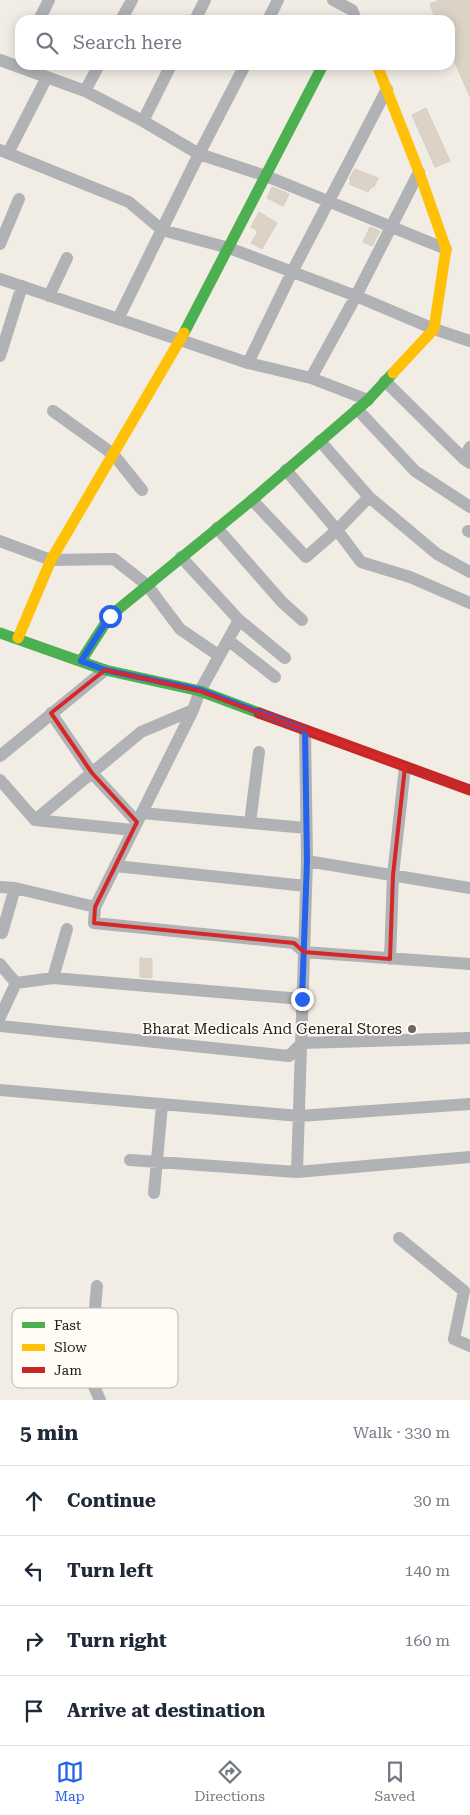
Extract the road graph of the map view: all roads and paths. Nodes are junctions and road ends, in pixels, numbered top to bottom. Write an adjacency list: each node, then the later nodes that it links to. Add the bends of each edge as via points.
1 (48, 0): 6 (street)
2 (132, 0): 7 (street)
3 (205, 0): 8 (street)
4 (278, 0): 9 (street)
5 (334, 0): 10 (street)
6 (41, 15)
7 (124, 15)
8 (198, 15)
9 (270, 15)
10 (350, 15)
11 (0, 60): 12 (street)
12 (15, 62)
13 (33, 70): 19 (street)
14 (96, 70): 21 (street)
15 (168, 70): 22 (street)
16 (242, 70): 24 (street)
17 (320, 70): 26 (street)
18 (378, 70): 20 (street)
19 (47, 77): 21 (street); 23 (street)
20 (387, 89): 25 (street); 28 (street)
21 (85, 91): 22 (street)
22 (143, 121): 24 (street)
23 (4, 151): 30 (street, via 129,202)
24 (199, 154): 26 (street); 30 (street)
25 (419, 172): 29 (street); 33 (street)
26 (266, 176): 28 (street); 32 (street)
27 (19, 199): 31 (street)
28 (329, 202): 29 (street); 35 (street)
29 (392, 227): 33 (street); 39 (street)
30 (162, 230): 32 (street); 40 (street)
31 (0, 244)
32 (229, 248): 35 (street); 42 (street)
33 (446, 250): 41 (street)
34 (67, 258): 38 (street)
35 (292, 272): 39 (street); 45 (street)
36 (0, 279): 37 (street)
37 (22, 286): 38 (street); 44 (street)
38 (50, 296): 40 (street)
39 (356, 296): 41 (street); 46 (street)
40 (118, 319): 42 (street)
41 (434, 329): 43 (street); 47 (street)
42 (180, 340): 45 (street); 53 (street)
43 (470, 341)
44 (0, 356)
45 (248, 363): 46 (street)
46 (311, 378): 48 (street)
47 (385, 382): 48 (street); 54 (street)
48 (368, 400): 49 (street)
49 (357, 409): 51 (street); 59 (street, via 414,471)
50 (53, 411): 53 (street)
51 (320, 441): 55 (street); 57 (street)
52 (470, 447): 54 (street)
53 (113, 454): 56 (street); 64 (street)
54 (467, 461)
55 (286, 470): 58 (street); 61 (street)
56 (142, 490)
57 (369, 497): 61 (street); 65 (street, via 437,554)
58 (252, 500): 60 (street); 61 (street, via 306,557)
59 (470, 507)
60 (217, 528): 63 (street); 69 (street)
61 (337, 530): 67 (street, via 361,562 410,577)
62 (0, 541): 64 (street)
63 (181, 557): 66 (street); 68 (street)
64 (51, 560): 66 (street, via 114,559); 71 (street)
65 (470, 572)
66 (147, 585): 73 (street, via 180,630); 75 (street, via 110,616)
67 (470, 603)
68 (239, 620): 72 (street); 74 (street)
69 (302, 620)
70 (0, 633): 71 (street)
71 (18, 638): 75 (street)
72 (228, 640): 73 (street); 77 (street)
73 (218, 655): 78 (street)
74 (285, 658)
75 (81, 661): 76 (street)
76 (105, 670): 78 (street); 80 (street)
77 (275, 678)
78 (200, 690): 79 (street); 81 (street)
79 (193, 710): 85 (street, via 142,732); 89 (street)
80 (51, 713): 83 (street); 85 (street)
81 (305, 730): 84 (street); 91 (street)
82 (259, 752): 90 (street)
83 (0, 756)
84 (405, 767): 87 (street); 94 (street)
85 (92, 773): 88 (street); 89 (street)
86 (0, 780): 88 (street)
87 (470, 790)
88 (35, 820): 89 (street)
89 (137, 821): 90 (street); 93 (street)
90 (250, 823): 91 (street)
91 (306, 828): 92 (street)
92 (307, 861): 94 (street); 95 (street)
93 (115, 866): 95 (street); 99 (street)
94 (393, 875): 98 (street); 103 (street)
95 (306, 886): 102 (street)
96 (0, 887): 97 (street)
97 (15, 888): 99 (street); 101 (street)
98 (470, 888)
99 (96, 907): 102 (street, via 94,923 294,943)
100 (67, 929): 106 (street)
101 (0, 932)
102 (304, 952): 103 (street); 108 (street)
103 (390, 959): 105 (street)
104 (0, 964): 107 (street)
105 (470, 964)
106 (53, 978): 107 (street); 108 (street)
107 (16, 983): 109 (street)
108 (302, 999): 112 (street)
109 (0, 1017)
110 (0, 1026): 112 (street, via 289,1056)
111 (470, 1038): 112 (street)
112 (302, 1043): 116 (street)
113 (0, 1090): 115 (street)
114 (470, 1104): 116 (street)
115 (162, 1105): 116 (street); 119 (street)
116 (298, 1116): 120 (street)
117 (470, 1158): 120 (street)
118 (130, 1160): 119 (street)
119 (157, 1161): 120 (street); 121 (street)
120 (297, 1172)
121 (154, 1193)
122 (399, 1238): 125 (street, via 464,1291 454,1339)
123 (96, 1286): 124 (street)
124 (94, 1308)
125 (470, 1346)
126 (95, 1388): 127 (street)
127 (100, 1400)

